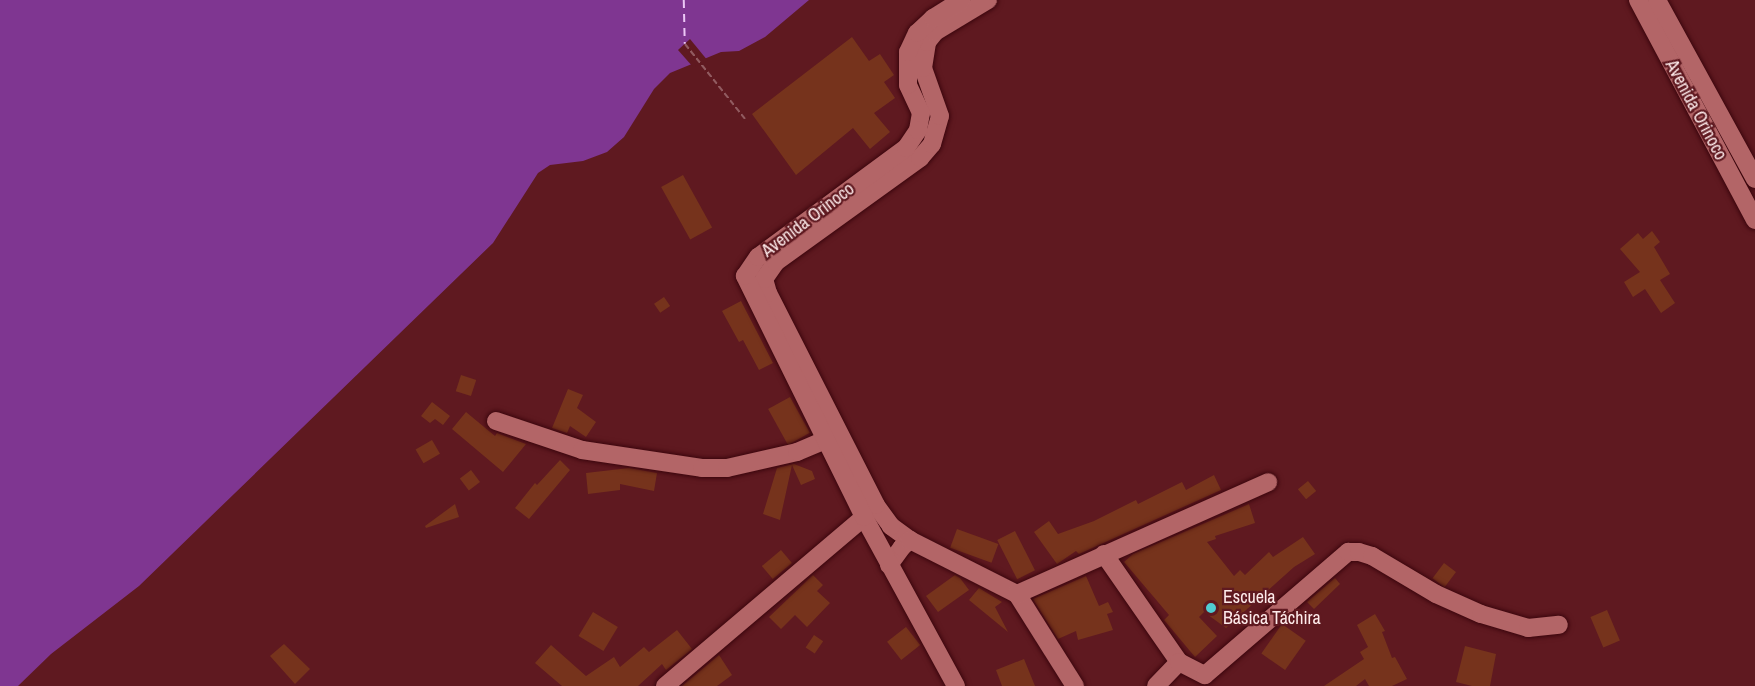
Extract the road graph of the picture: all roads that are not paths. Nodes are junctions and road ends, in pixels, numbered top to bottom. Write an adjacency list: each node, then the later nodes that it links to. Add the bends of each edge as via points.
1 (962, 0): 8 (street, Avenida Orinoco, via 917,33 908,52 908,85 921,113 918,130 906,148 758,257 745,276)
2 (988, 0): 11 (street, Avenida Orinoco, via 935,32 927,42 923,68 940,116 932,144 920,158 776,262 764,279 876,505 891,526)
3 (1638, 0): 6 (street, Avenida Orinoco)
4 (1657, 0): 5 (street, Avenida Orinoco)
5 (1755, 179)
6 (1755, 220)
7 (496, 421): 8 (street, via 582,450 702,468 727,468 797,452)
8 (826, 439): 10 (street, Avenida Orinoco)
9 (1268, 482): 12 (street)
10 (864, 517): 13 (street, Avenida Orinoco); 17 (street)
11 (910, 540): 13 (street); 14 (street, Avenida Orinoco)
12 (1104, 554): 14 (street); 16 (street)
13 (890, 565): 18 (street, Avenida Orinoco)
14 (1017, 594): 19 (street)
15 (1559, 625): 16 (street, via 1528,628 1481,614 1436,594 1372,556 1348,552 1205,675)
16 (1179, 662): 20 (street)
17 (665, 686)
18 (956, 686)
19 (1075, 686)
20 (1156, 686)

